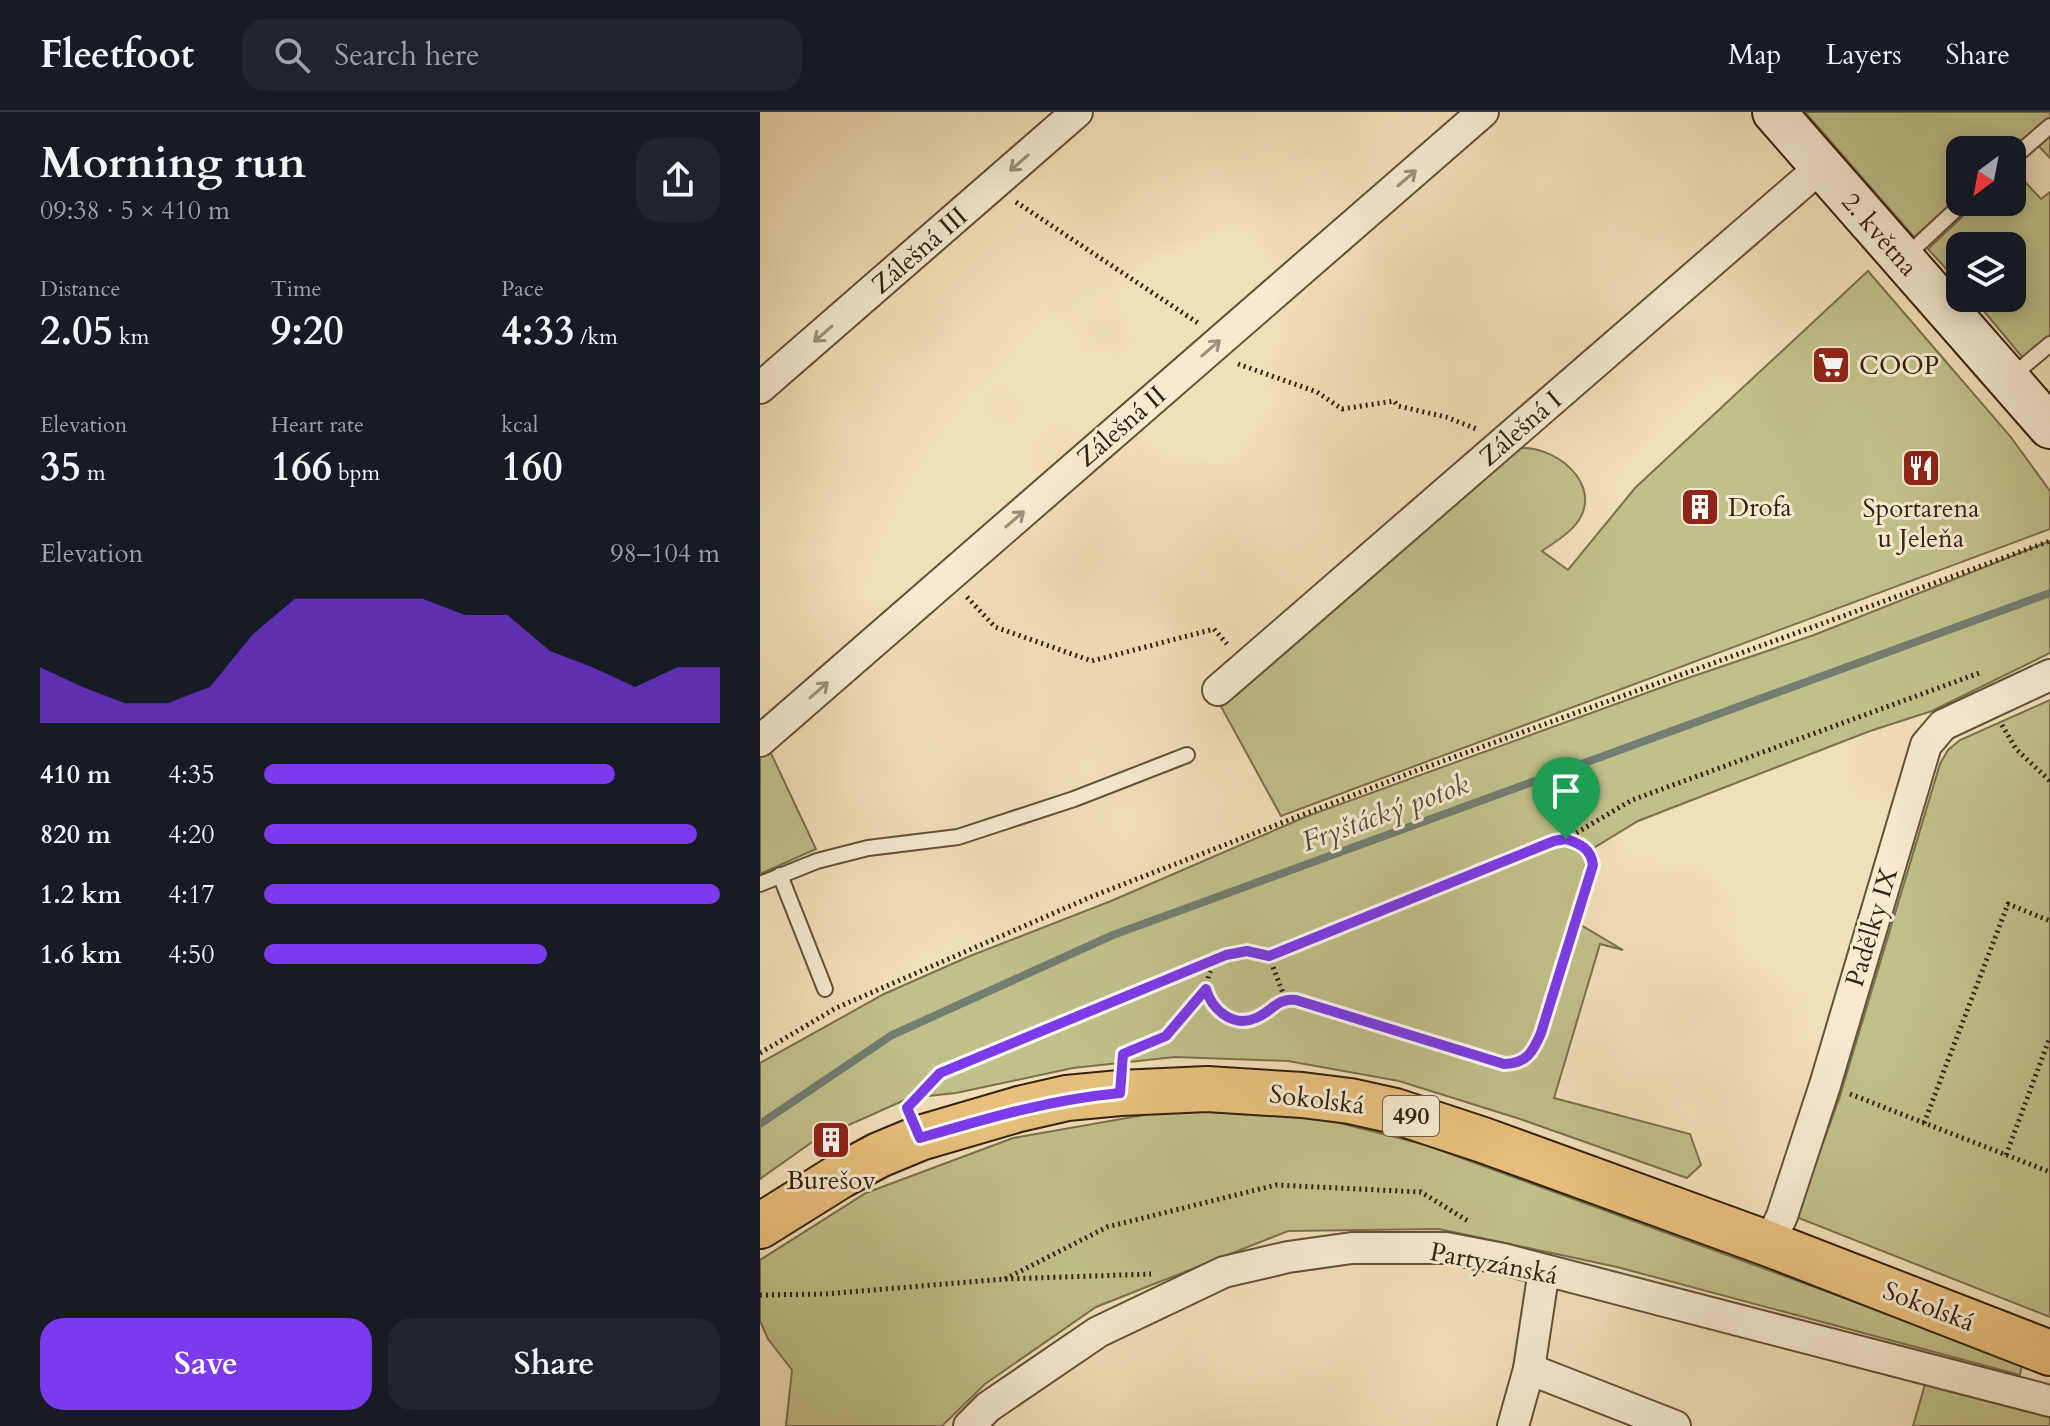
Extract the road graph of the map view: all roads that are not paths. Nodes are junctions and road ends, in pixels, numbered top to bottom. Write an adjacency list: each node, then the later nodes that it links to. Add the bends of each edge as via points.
1 (1077, 112): 11 (street, Zálešná III, one-way to 11)
2 (1483, 112): 15 (street, Zálešná II, one-way to 2)
3 (1774, 112): 6 (street, 2. května)
4 (2050, 126): 5 (lane)
5 (2026, 147)
6 (1822, 166): 8 (street, 2. května); 14 (street, Zálešná I)
7 (1949, 216): 8 (lane)
8 (1902, 260): 10 (street, 2. května)
9 (2050, 344): 10 (lane)
10 (2008, 380): 12 (street, 2. května)
11 (760, 388)
12 (2050, 427)
13 (2050, 675): 21 (street, Padělky IX, via 1943,725 1926,745 1825,1085)
14 (1218, 690)
15 (760, 741)
16 (1187, 755): 17 (lane, via 958,837 868,848)
17 (780, 875): 18 (lane); 19 (lane)
18 (760, 884)
19 (825, 989)
20 (760, 1226): 21 (main road, Sokolská / 490, via 840,1176 920,1138 1067,1098 1207,1089 1302,1095 1395,1111)
21 (1769, 1244): 23 (main road, Sokolská / 490)
22 (1544, 1270): 24 (street); 25 (street, Partyzánská); 26 (street, Partyzánská, via 1446,1248 1352,1248 1224,1272 1098,1332 988,1407)
23 (2050, 1353)
24 (1529, 1369): 27 (street); 28 (street)
25 (2050, 1401)
26 (969, 1426)
27 (1513, 1426)
28 (1675, 1426)

